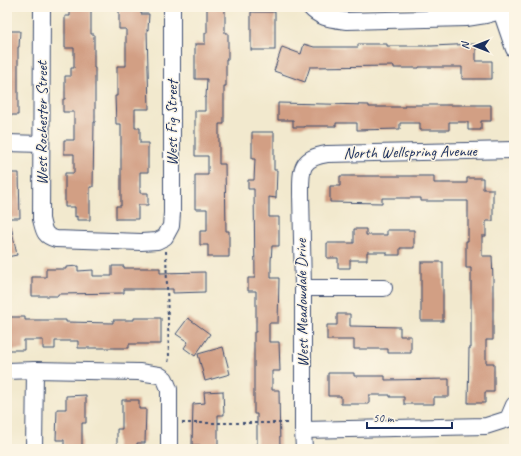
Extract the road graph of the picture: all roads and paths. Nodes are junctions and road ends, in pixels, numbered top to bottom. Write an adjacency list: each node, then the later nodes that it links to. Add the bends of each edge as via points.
1 (42, 7): 7 (street, West Rochester Street)
2 (172, 7): 10 (street, West Fig Street, via 172,213 171,226)
3 (311, 8): 4 (street, via 318,15 348,21 466,18 484,16)
4 (505, 9): 5 (street)
5 (514, 49)
6 (7, 143): 7 (street)
7 (42, 144): 10 (street, West Rochester Street, via 41,219 48,237 141,242 157,241)
8 (514, 150): 9 (street, North Wellspring Avenue, via 327,154)
9 (308, 159): 11 (street, West Meadowdale Drive, via 303,166 301,179)
10 (165, 237): 15 (path, via 169,357)
11 (303, 288): 12 (street); 18 (street, West Meadowdale Drive)
12 (384, 288)
13 (35, 370): 14 (street); 15 (street, via 139,372); 19 (street)
14 (7, 371)
15 (165, 379): 17 (street, via 168,390)
16 (511, 412): 18 (street, via 486,426)
17 (168, 423): 18 (path); 20 (street)
18 (303, 426): 21 (street, West Meadowdale Drive)
19 (34, 449)
20 (169, 449)
21 (304, 449)

